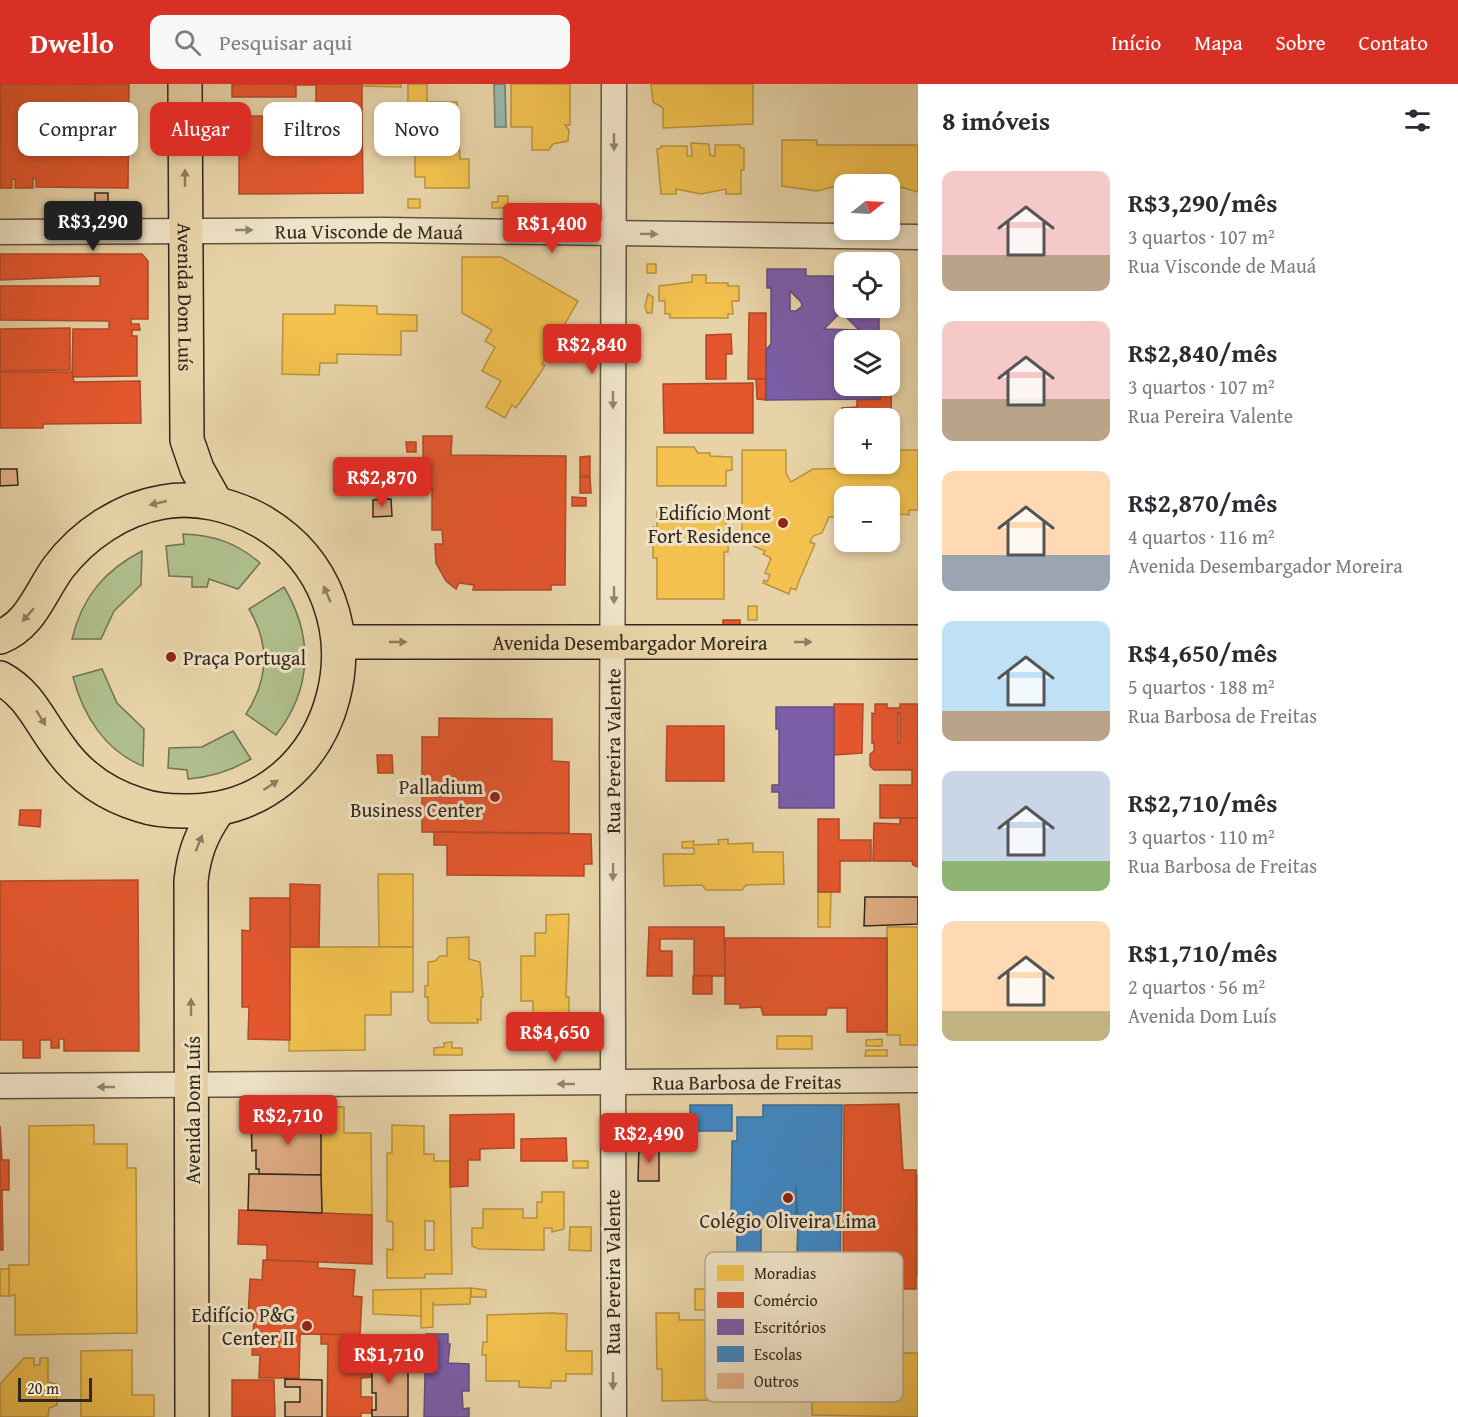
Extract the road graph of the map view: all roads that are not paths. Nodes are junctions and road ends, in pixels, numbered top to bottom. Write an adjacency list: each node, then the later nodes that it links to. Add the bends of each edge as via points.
1 (185, 84): 3 (main road, Avenida Dom Luís, one-way to 1)
2 (614, 84): 5 (street, Rua Pereira Valente, one-way to 5)
3 (186, 230): 4 (street, Rua Visconde de Mauá); 5 (street, Rua Visconde de Mauá, one-way to 5); 7 (main road, Avenida Dom Luís, via 187,440 197,469)
4 (0, 232)
5 (613, 233): 6 (street, Rua Visconde de Mauá, one-way to 6); 10 (street, Rua Pereira Valente, one-way to 10)
6 (918, 237)
7 (216, 503): 8 (main road, one-way to 8, via 163,501 105,524 59,568 32,612 11,633); 9 (main road, one-way to 7, via 328,595 302,553 253,517)
8 (0, 638)
9 (340, 642): 10 (main road, Avenida Desembargador Moreira, one-way to 10); 13 (main road, one-way to 9, via 256,796 278,781 312,746 322,729 337,682)
10 (614, 642): 11 (main road, Avenida Desembargador Moreira, one-way to 11); 15 (street, Rua Pereira Valente, one-way to 15)
11 (918, 642)
12 (0, 678): 13 (main road, one-way to 13, via 30,702 59,748 85,777 114,795 154,809)
13 (218, 810): 17 (main road, Avenida Dom Luís, one-way to 13, via 191,881 194,855)
14 (918, 1080): 15 (street, Rua Barbosa de Freitas)
15 (611, 1083): 17 (street, Rua Barbosa de Freitas, one-way to 17); 19 (street, Rua Pereira Valente, one-way to 19)
16 (0, 1086): 17 (street, Rua Barbosa de Freitas, one-way to 16)
17 (191, 1087): 18 (main road, Avenida Dom Luís)
18 (192, 1417)
19 (614, 1417)

